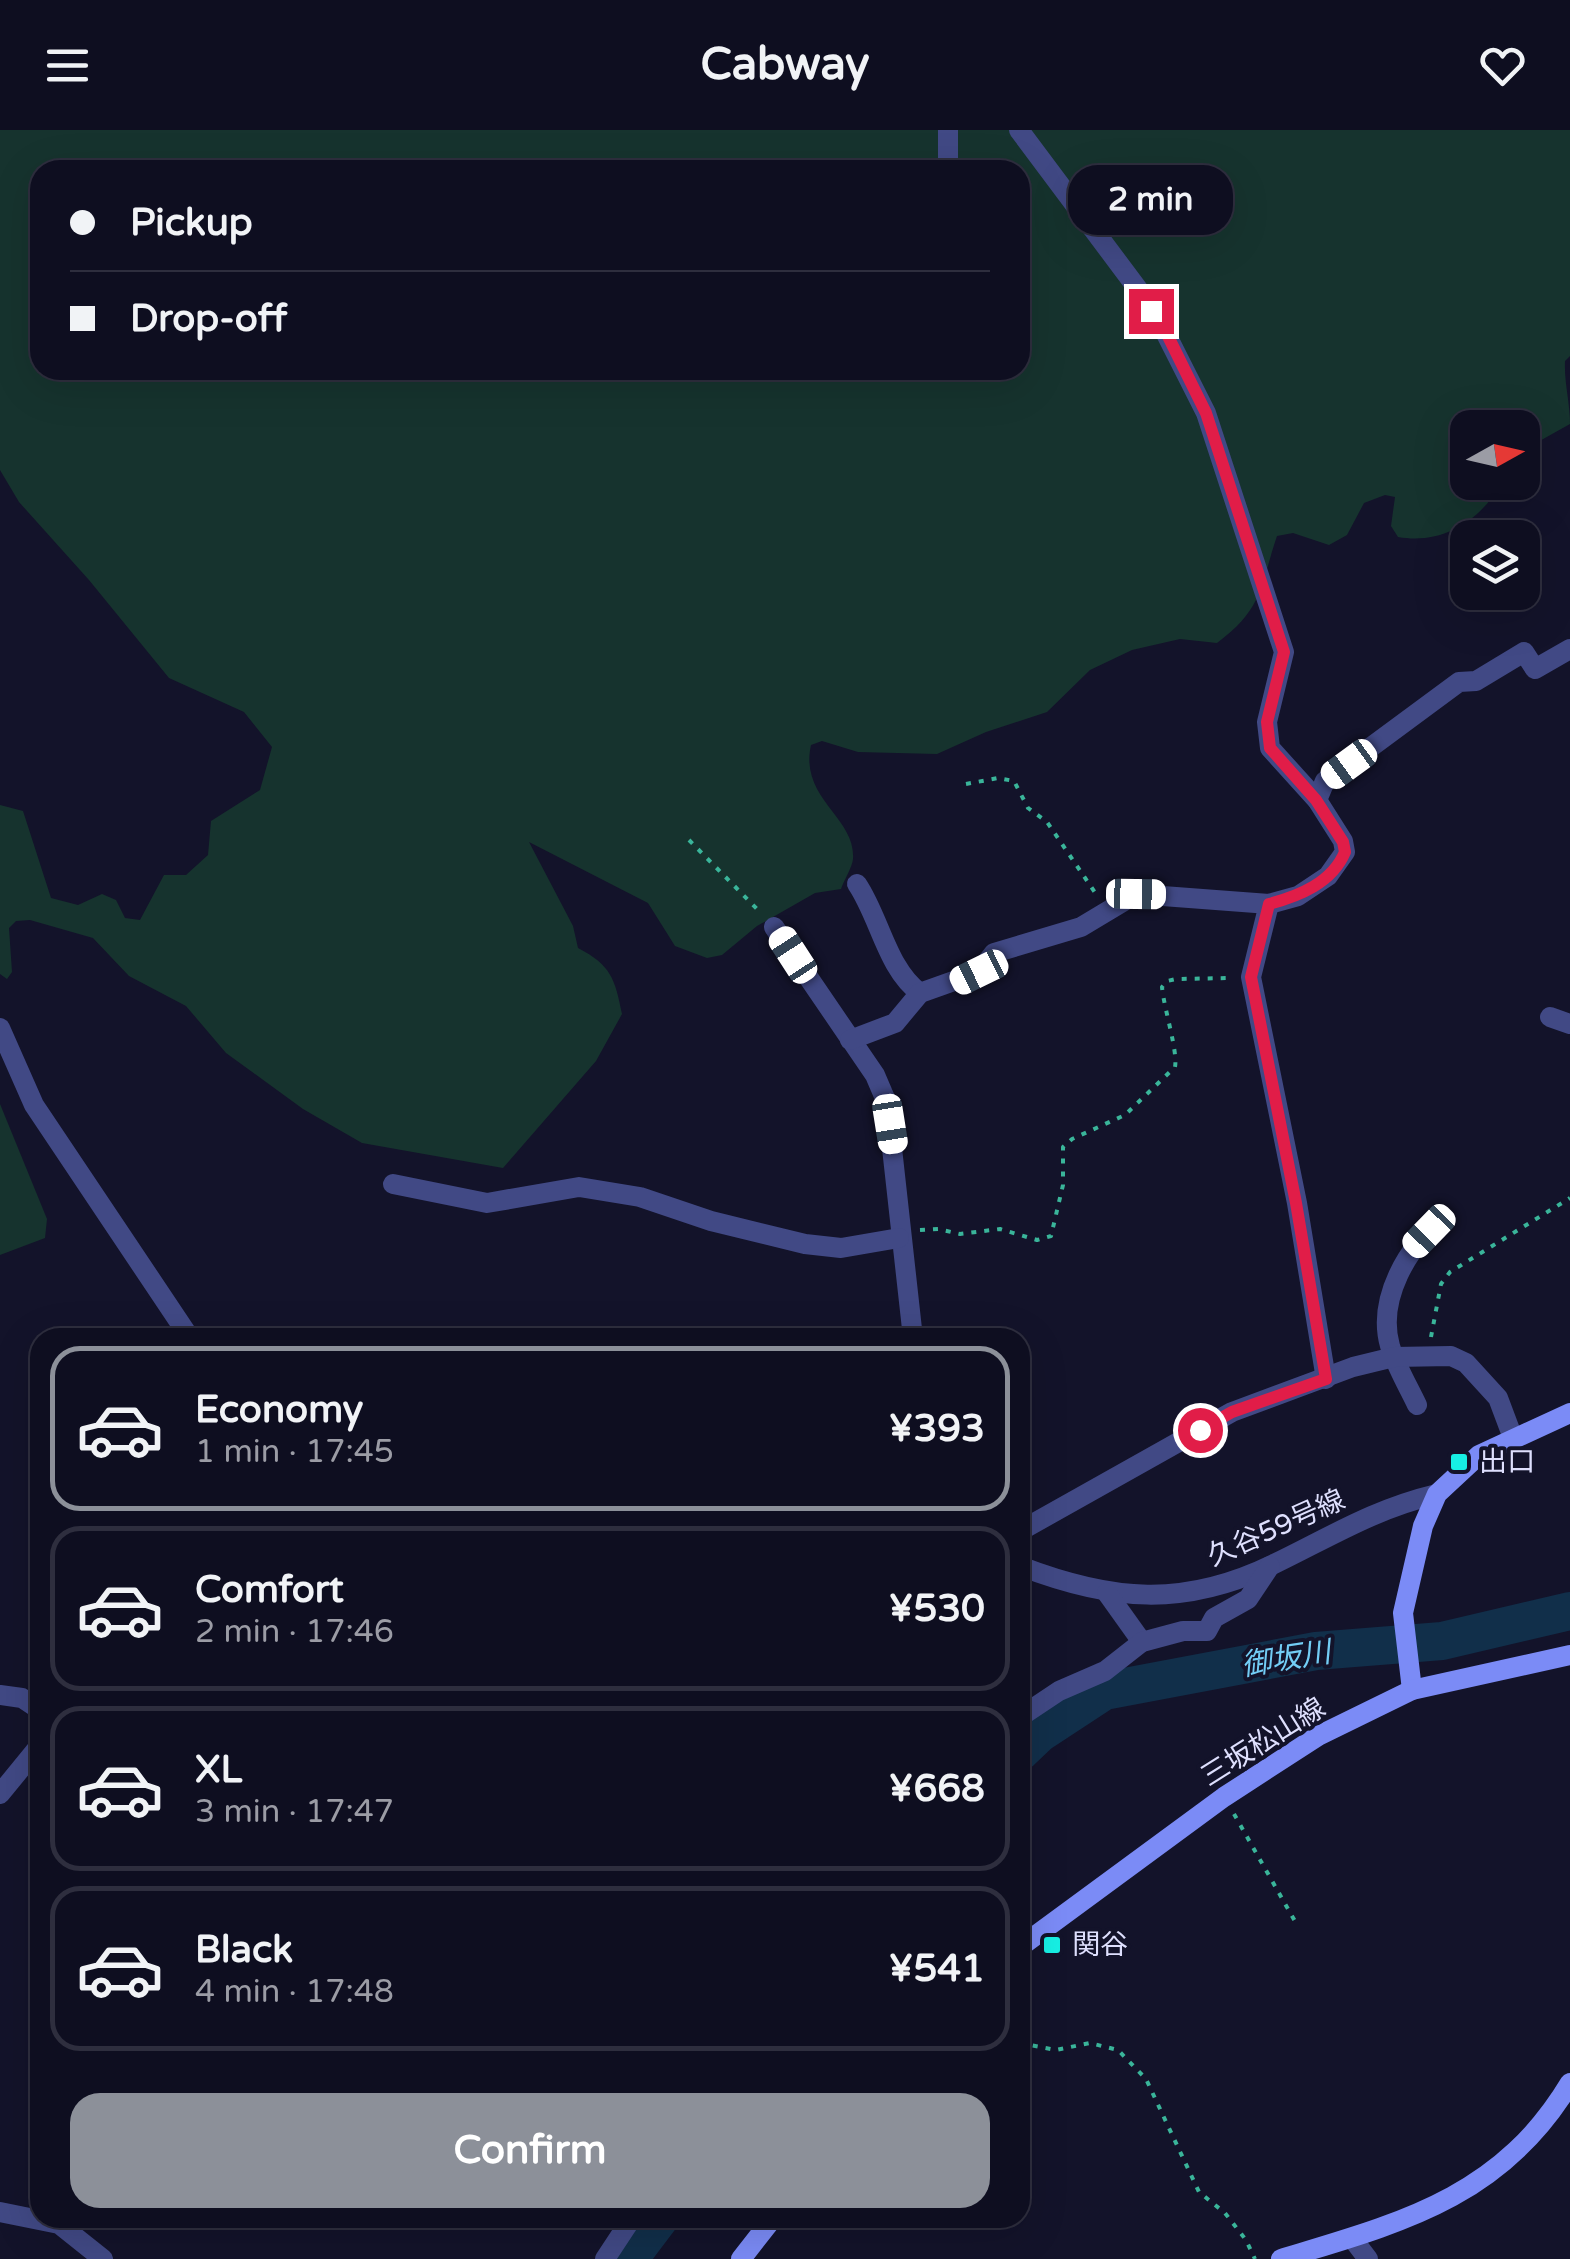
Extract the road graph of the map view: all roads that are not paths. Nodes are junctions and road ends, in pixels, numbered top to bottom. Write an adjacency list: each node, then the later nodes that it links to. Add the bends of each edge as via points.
1 (948, 130): 3 (street)
2 (1019, 130): 5 (street, via 1156,312 1206,413 1284,652 1267,722 1270,748)
3 (948, 160)
4 (1570, 649): 5 (street, via 1535,669 1524,652 1476,681 1459,682 1325,781)
5 (1316, 800): 7 (street, via 1343,842 1340,864 1298,896)
6 (856, 884): 9 (street, via 874,908 899,969)
7 (1269, 904): 9 (street, via 1136,894 1081,927 994,954 979,972); 18 (street, via 1251,977)
8 (774, 926): 11 (street)
9 (920, 993): 11 (street, via 894,1023)
10 (0, 1028): 15 (street, via 34,1106)
11 (850, 1040): 14 (street, via 887,1103)
12 (393, 1184): 14 (street, via 486,1203 579,1187 640,1197 805,1244 841,1248)
13 (1444, 1220): 17 (street, via 1412,1248 1400,1271 1388,1331)
14 (900, 1238): 16 (street)
15 (183, 1328)
16 (911, 1328)
17 (1394, 1357): 18 (street); 19 (street); 21 (street, via 1451,1356 1498,1398)
18 (1326, 1379): 23 (street, via 1232,1412)
19 (1416, 1405)
20 (1570, 1413): 21 (main road)
21 (1513, 1438): 22 (main road, via 1478,1455)
22 (1436, 1494): 24 (street, 久谷59号線, via 1388,1506); 29 (main road, via 1403,1613)
23 (1030, 1525)
24 (1270, 1566): 26 (street, 久谷59号線, via 1181,1595); 27 (street, via 1248,1599 1214,1618 1207,1631)
25 (1030, 1569): 26 (street, 久谷59号線)
26 (1107, 1594): 27 (street)
27 (1142, 1642): 32 (street, via 1105,1671)
28 (1570, 1655): 29 (main road, 三坂松山線)
29 (1411, 1684): 35 (main road, 三坂松山線, via 1224,1797)
30 (0, 1696): 31 (street)
31 (30, 1703)
32 (1030, 1710)
33 (30, 1758): 34 (street)
34 (0, 1794)
35 (1030, 1940)
36 (1568, 2089): 42 (main road, via 1527,2141 1455,2198)
37 (0, 2212): 38 (street)
38 (30, 2216)
39 (70, 2228): 43 (street)
40 (625, 2228): 44 (street)
41 (765, 2228): 45 (main road)
42 (1352, 2238): 46 (main road); 47 (street)
43 (103, 2259)
44 (605, 2259)
45 (741, 2259)
46 (1280, 2259)
47 (1368, 2259)

